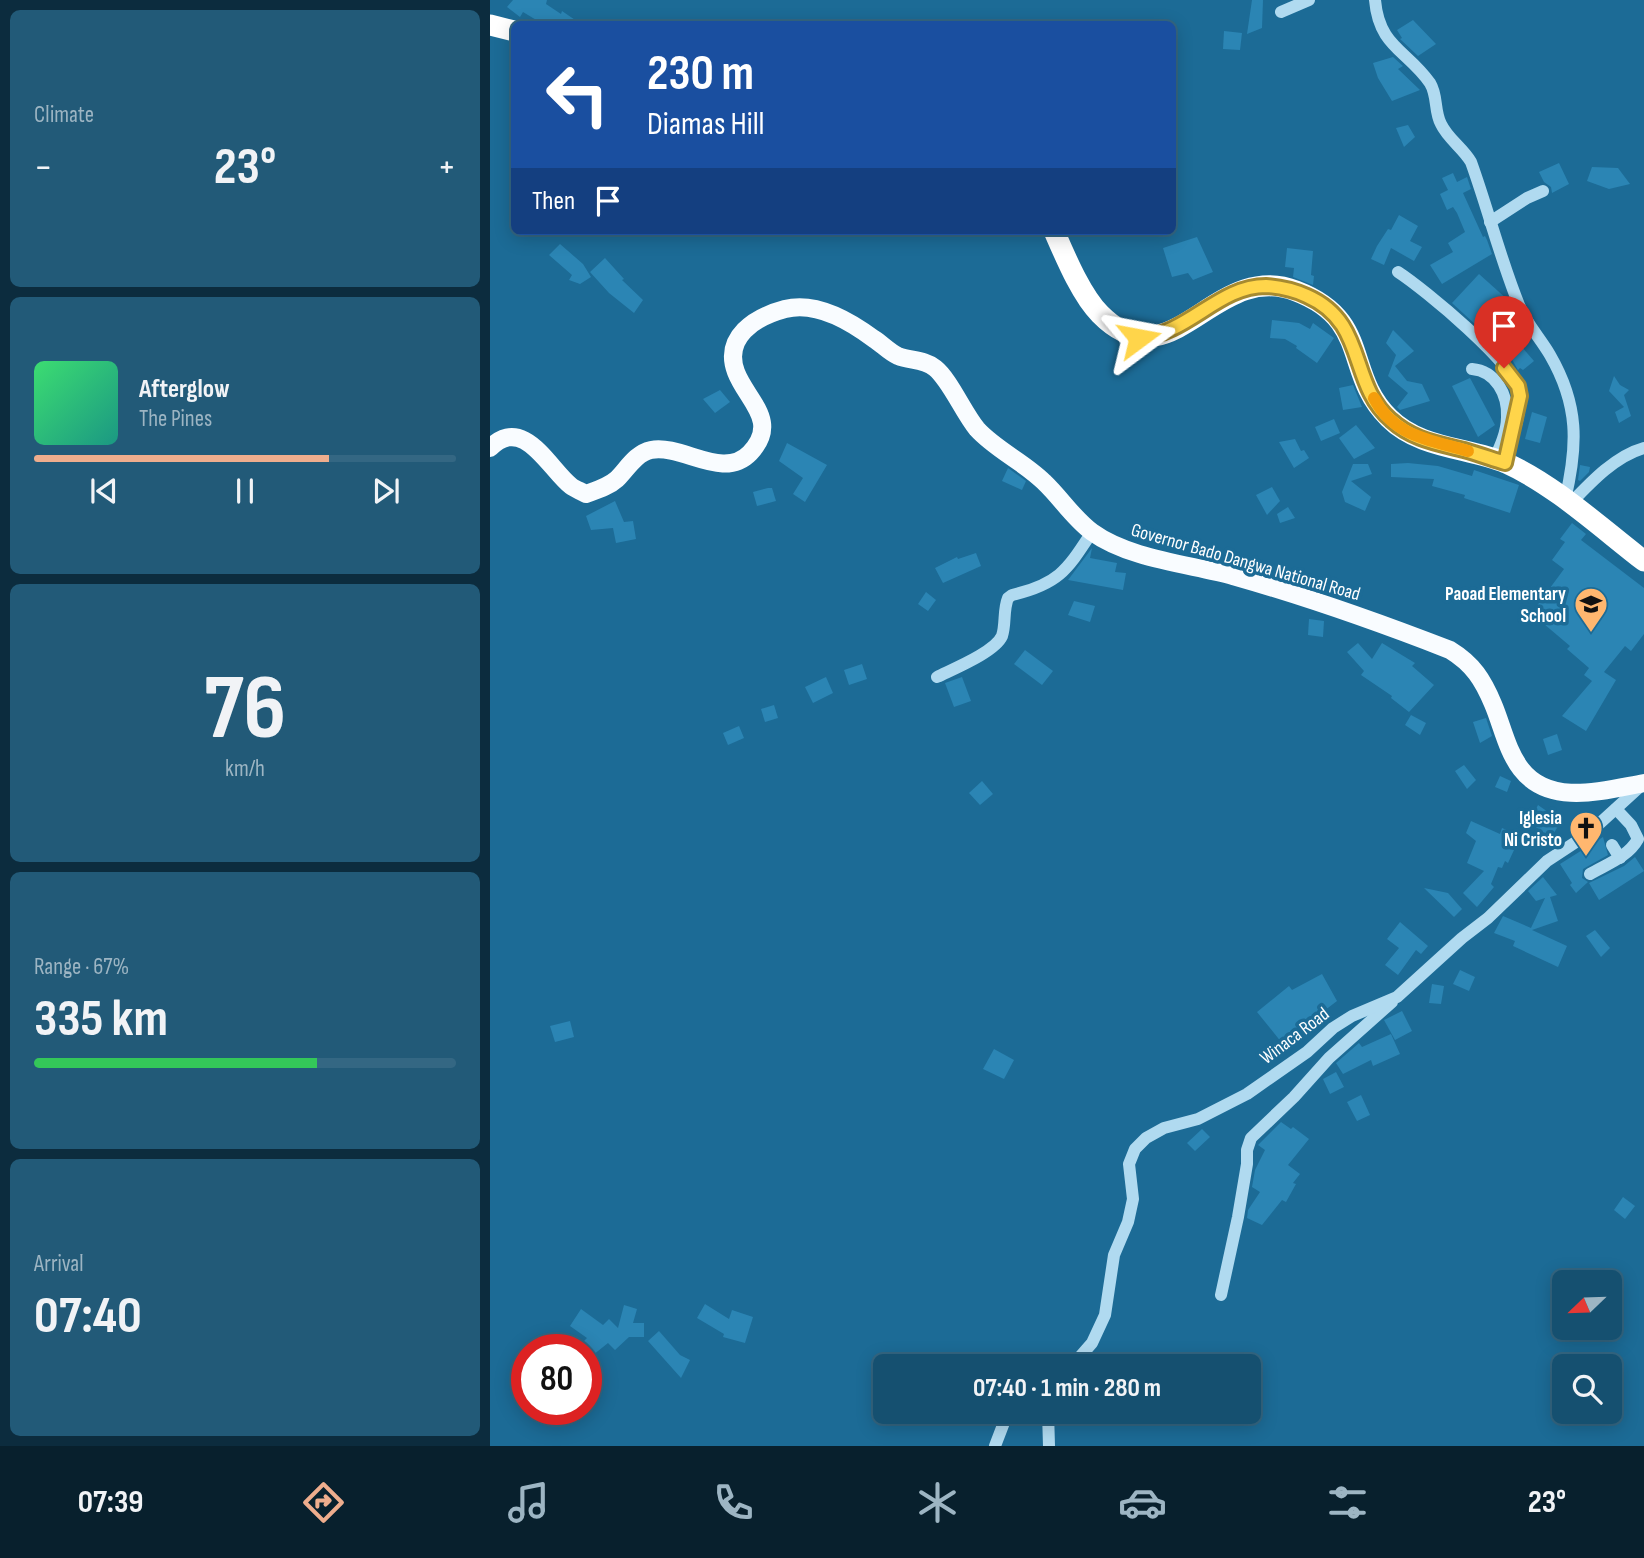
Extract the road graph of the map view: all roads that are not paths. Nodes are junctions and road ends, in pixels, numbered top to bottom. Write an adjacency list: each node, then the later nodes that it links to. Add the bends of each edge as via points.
1 (1309, 0): 3 (street)
2 (1375, 0): 7 (street, via 1386,38 1433,87 1441,126 1471,162)
3 (1281, 12)
4 (490, 25): 5 (highway)
5 (511, 30)
6 (1544, 191): 7 (street)
7 (1490, 222): 14 (street, via 1524,316 1562,377 1572,406 1575,429)
8 (1056, 235): 13 (highway, via 1099,313 1122,332 1139,338 1173,330 1241,290 1264,286 1293,289 1318,300 1343,325 1366,384 1390,420 1428,442)
9 (1398, 272): 13 (street, via 1454,315 1518,386 1519,406)
10 (1472, 369): 13 (street, via 1484,370 1496,380 1506,402 1508,419)
11 (490, 448): 15 (main road, Governor Bado Dangwa National Road, via 510,437 532,444 571,486 586,494 605,488 650,450 733,463 747,456 760,440 762,429 755,403 736,371 736,339 747,327 774,313 808,309 843,319 898,356 937,369 981,432 1045,482)
12 (1644, 448): 14 (street, via 1607,469)
13 (1500, 462): 14 (highway)
14 (1567, 502): 16 (highway)
15 (1092, 532): 17 (street, via 1057,578 1008,598 998,642); 18 (main road, Governor Bado Dangwa National Road, via 1126,549 1294,594 1450,650 1479,675 1522,770 1551,790 1593,792)
16 (1644, 561)
17 (937, 677)
18 (1644, 783): 19 (street, Winaca Road)
19 (1616, 809): 21 (street, via 1638,839); 23 (street, Winaca Road, via 1547,862)
20 (1612, 845): 21 (street)
21 (1620, 858): 22 (street)
22 (1590, 874)
23 (1397, 997): 24 (street, via 1251,1138); 25 (street, Winaca Road, via 1333,1028 1247,1094 1198,1119 1164,1128 1135,1149 1129,1164 1133,1199 1114,1255 1105,1315)
24 (1221, 1295)
25 (1082, 1354)
26 (1003, 1424): 28 (street)
27 (1048, 1424): 29 (street)
28 (995, 1446)
29 (1049, 1446)

